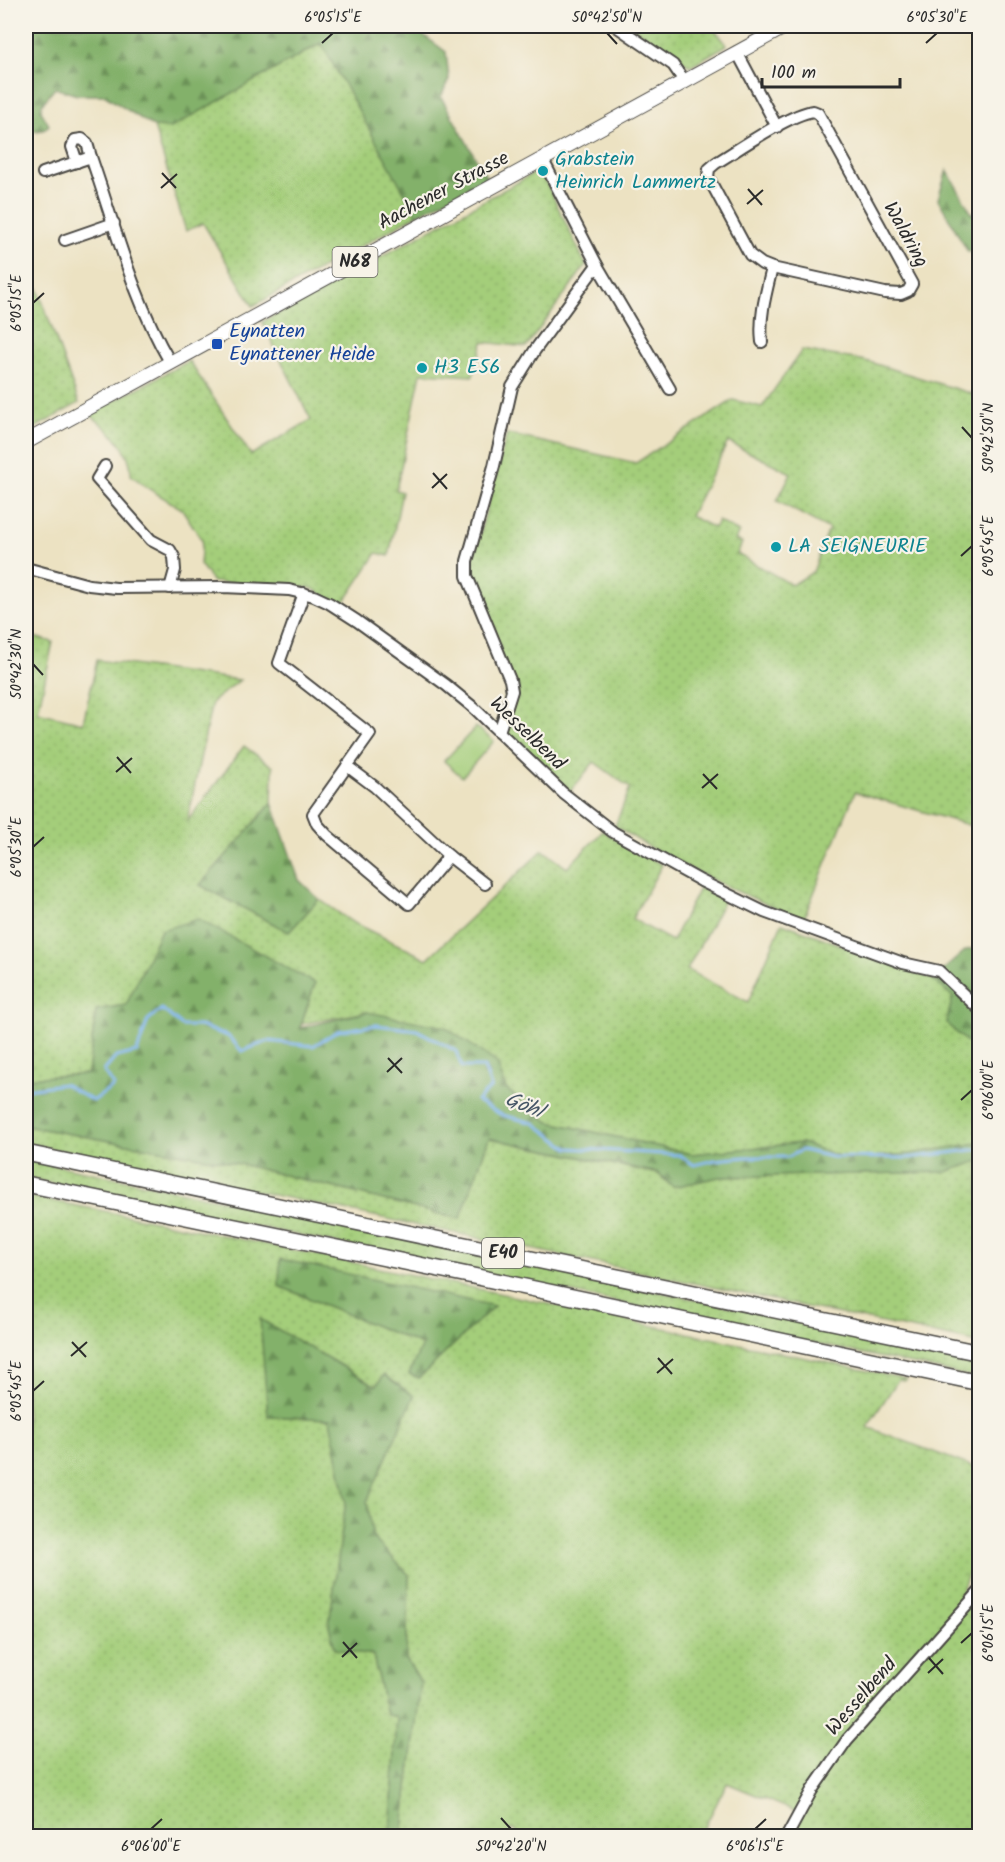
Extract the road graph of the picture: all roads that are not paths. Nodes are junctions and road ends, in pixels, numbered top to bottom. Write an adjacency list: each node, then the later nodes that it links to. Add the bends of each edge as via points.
1 (616, 26): 4 (street, via 673,64)
2 (786, 26): 3 (main road, Aachener Strasse / N68)
3 (737, 52): 4 (main road, Aachener Strasse / N68); 5 (street)
4 (684, 81): 7 (main road, Aachener Strasse / N68)
5 (777, 127): 13 (street, Waldring, via 716,163 709,169 708,177 750,255); 13 (street, Waldring, via 806,112 818,112 912,284 901,294 885,293)
6 (91, 157): 8 (street); 8 (street, via 87,143 75,140 72,147); 10 (street)
7 (543, 160): 12 (street); 15 (main road, Aachener Strasse / N68)
8 (77, 162): 9 (street)
9 (43, 174)
10 (114, 223): 11 (street); 15 (street, via 133,283)
11 (65, 240)
12 (597, 265): 16 (street); 22 (street, via 512,387 495,466 467,561 467,576 510,680 512,691)
13 (772, 268): 14 (street, via 761,315)
14 (762, 342)
15 (170, 362): 17 (main road, Aachener Strasse / N68)
16 (670, 389)
17 (26, 442)
18 (105, 466): 20 (street, via 97,479 151,540 171,550 175,570)
19 (26, 568): 20 (street, Wesselbend, via 89,585)
20 (170, 588): 21 (street, Wesselbend)
21 (304, 593): 22 (street, Wesselbend, via 329,603 446,685); 23 (street, via 279,663 370,734)
22 (499, 732): 26 (street, Wesselbend, via 563,793 613,832 764,912 892,959 939,971)
23 (347, 766): 24 (street); 24 (street, via 313,814 327,835 409,904)
24 (449, 856): 25 (street)
25 (485, 884)
26 (980, 1010)
27 (26, 1153): 29 (highway, E40)
28 (26, 1184): 30 (highway, E40)
29 (980, 1353)
30 (980, 1383)
31 (980, 1591): 32 (street, Wesselbend, via 847,1740 812,1790)
32 (787, 1836)

